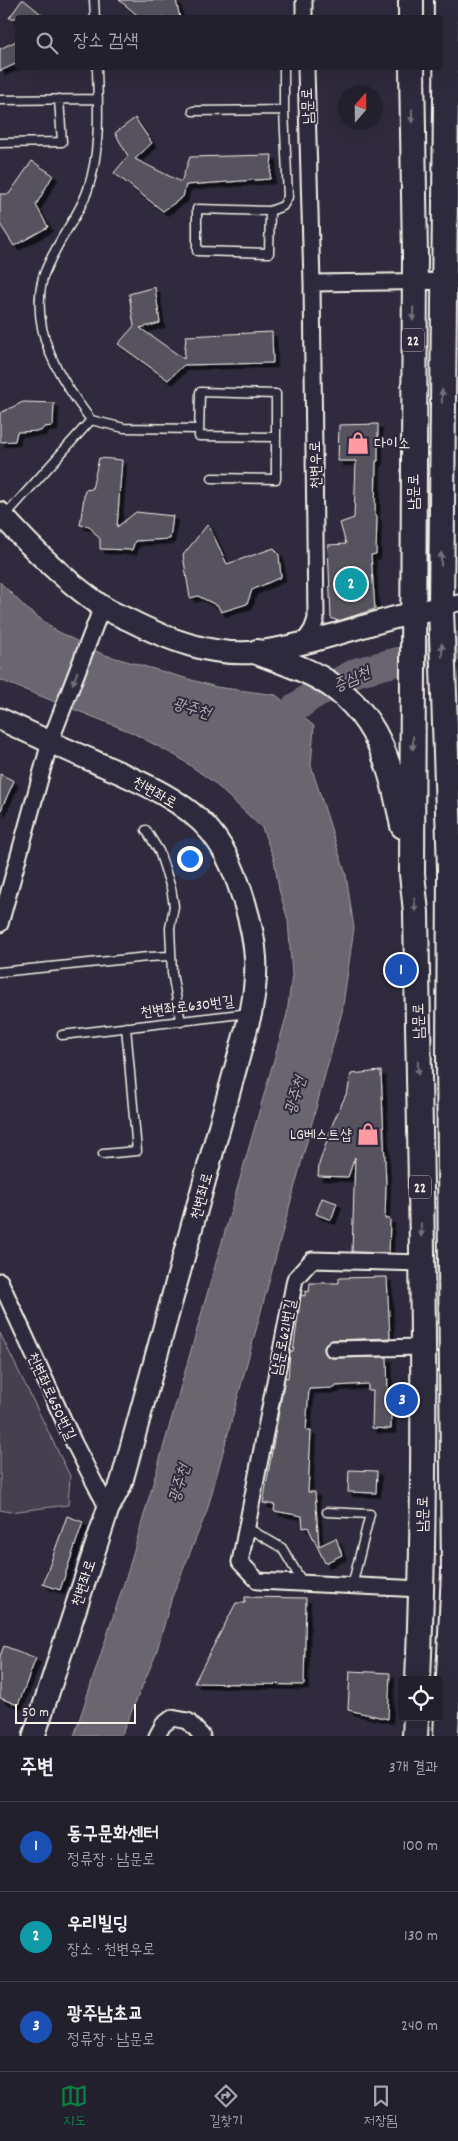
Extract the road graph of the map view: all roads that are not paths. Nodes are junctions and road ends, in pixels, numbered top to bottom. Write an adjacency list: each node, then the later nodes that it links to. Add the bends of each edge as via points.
1 (94, 0): 5 (lane)
2 (304, 0): 6 (street)
3 (411, 0): 7 (main road)
4 (447, 0): 19 (main road, 남문로 / 22)
5 (95, 15)
6 (304, 15)
7 (411, 15)
8 (97, 70): 13 (lane)
9 (284, 70): 15 (lane)
10 (306, 70): 20 (street, 남문로)
11 (412, 70): 21 (main road, 남문로 / 22, one-way to 21)
12 (59, 99): 13 (lane); 14 (lane); 17 (lane, via 62,142)
13 (98, 99): 22 (lane, via 95,167 83,202 44,276 41,303 43,334 50,356)
14 (0, 100)
15 (284, 110): 16 (lane); 18 (lane, via 288,198 283,206)
16 (194, 111)
17 (0, 142)
18 (270, 211): 18 (lane, via 197,209 196,251 269,253)
19 (451, 282): 21 (street); 27 (main road, 남문로 / 22, one-way to 19)
20 (312, 283): 21 (street); 30 (street, 천변우로, via 316,619)
21 (414, 283): 29 (main road, 남문로 / 22, one-way to 29)
22 (91, 420): 23 (lane, via 124,428); 26 (lane)
23 (199, 429): 24 (lane, via 199,436); 24 (lane, via 200,392 276,394)
24 (276, 437): 25 (lane, via 276,479)
25 (212, 478)
26 (1, 517): 28 (main road, via 61,575)
27 (450, 605): 29 (main road); 36 (main road, 남문로 / 22, one-way to 27, via 443,692)
28 (102, 607): 31 (main road, via 174,640 207,649); 33 (street, one-way to 33)
29 (413, 612): 30 (main road); 35 (main road, 남문로 / 22, one-way to 35)
30 (303, 643): 31 (main road)
31 (256, 652): 35 (main road, via 308,672 334,688 365,719 385,752)
32 (0, 720): 33 (main road, 천변좌로)
33 (50, 742): 37 (street); 41 (main road, 천변좌로, via 164,794 209,830 232,867 252,930 257,956)
34 (146, 830): 38 (lane, via 159,851 171,888 174,906 170,928)
35 (412, 874): 48 (main road, 남문로 / 22, one-way to 48, via 416,922)
36 (454, 876): 39 (main road, 남문로 / 22)
37 (0, 924)
38 (171, 956): 40 (lane); 42 (lane)
39 (454, 967): 45 (main road, 남문로 / 22)
40 (0, 972)
41 (252, 1012): 42 (lane, 천변좌로630번길); 52 (main road, 천변좌로, via 121,1484)
42 (181, 1022): 43 (lane, 천변좌로630번길)
43 (126, 1027): 44 (lane, 천변좌로630번길); 46 (lane, 천변좌로630번길, via 137,1151)
44 (62, 1035)
45 (454, 1152): 47 (main road, 남문로 / 22)
46 (103, 1154)
47 (454, 1202): 55 (main road, 남문로 / 22)
48 (422, 1263): 50 (main road, 남문로 / 22); 54 (street, 남문로621번길, via 312,1260 295,1278)
49 (0, 1281): 52 (street, 천변좌로650번길)
50 (422, 1347): 51 (street); 58 (main road, 남문로 / 22)
51 (333, 1349)
52 (108, 1509): 61 (main road, 천변좌로)
53 (327, 1512): 57 (lane, via 370,1514)
54 (246, 1527): 56 (lane, via 282,1548); 56 (street, 남문로621번길, via 240,1562 258,1581)
55 (456, 1572): 65 (main road, 남문로 / 22)
56 (304, 1584): 57 (street, 남문로621번길)
57 (352, 1586): 58 (street, 남문로621번길)
58 (420, 1588): 59 (main road, 남문로 / 22)
59 (418, 1676)
60 (416, 1721): 64 (main road)
61 (34, 1736)
62 (157, 1736): 63 (street, via 172,1718 188,1721)
63 (202, 1736)
64 (414, 1736)
65 (446, 1736)

